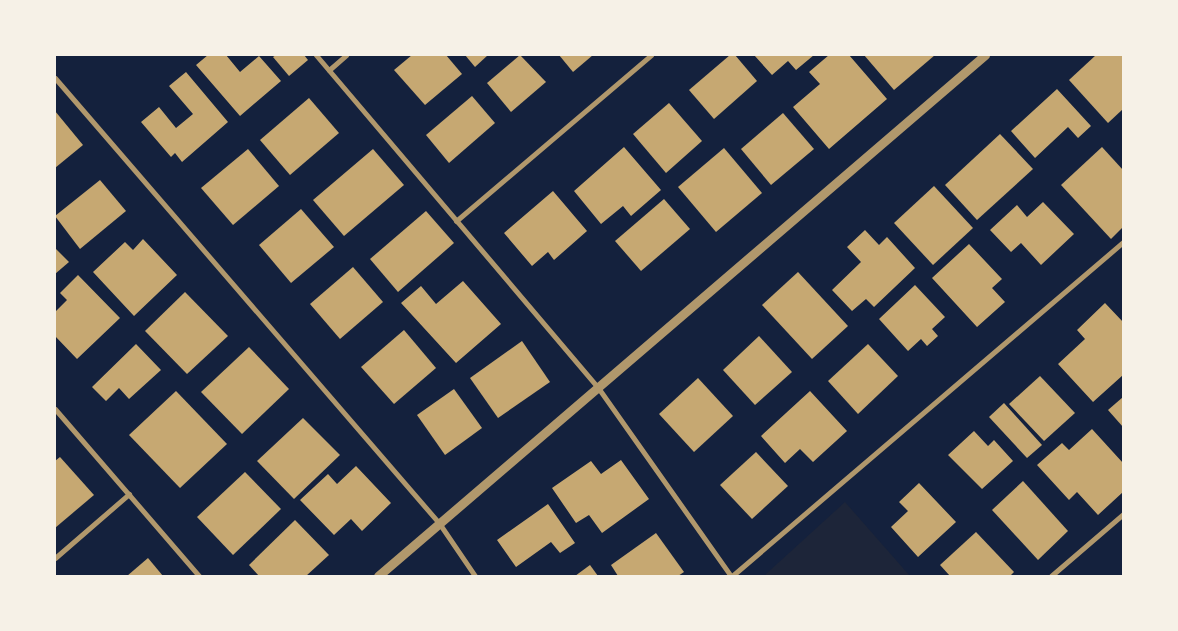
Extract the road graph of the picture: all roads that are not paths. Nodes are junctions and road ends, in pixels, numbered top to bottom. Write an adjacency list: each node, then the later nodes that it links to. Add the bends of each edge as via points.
1 (316, 55): 5 (street)
2 (346, 55): 5 (street)
3 (651, 55): 7 (street)
4 (985, 55): 9 (street)
5 (329, 70): 7 (street)
6 (55, 78): 13 (street)
7 (456, 221): 9 (street)
8 (1123, 242): 18 (street)
9 (599, 389): 13 (street); 18 (street)
10 (55, 409): 11 (street)
11 (129, 494): 14 (street); 15 (street)
12 (1123, 514): 19 (street)
13 (439, 523): 16 (street); 17 (street)
14 (55, 558)
15 (199, 576)
16 (378, 576)
17 (475, 576)
18 (731, 576)
19 (1051, 576)

